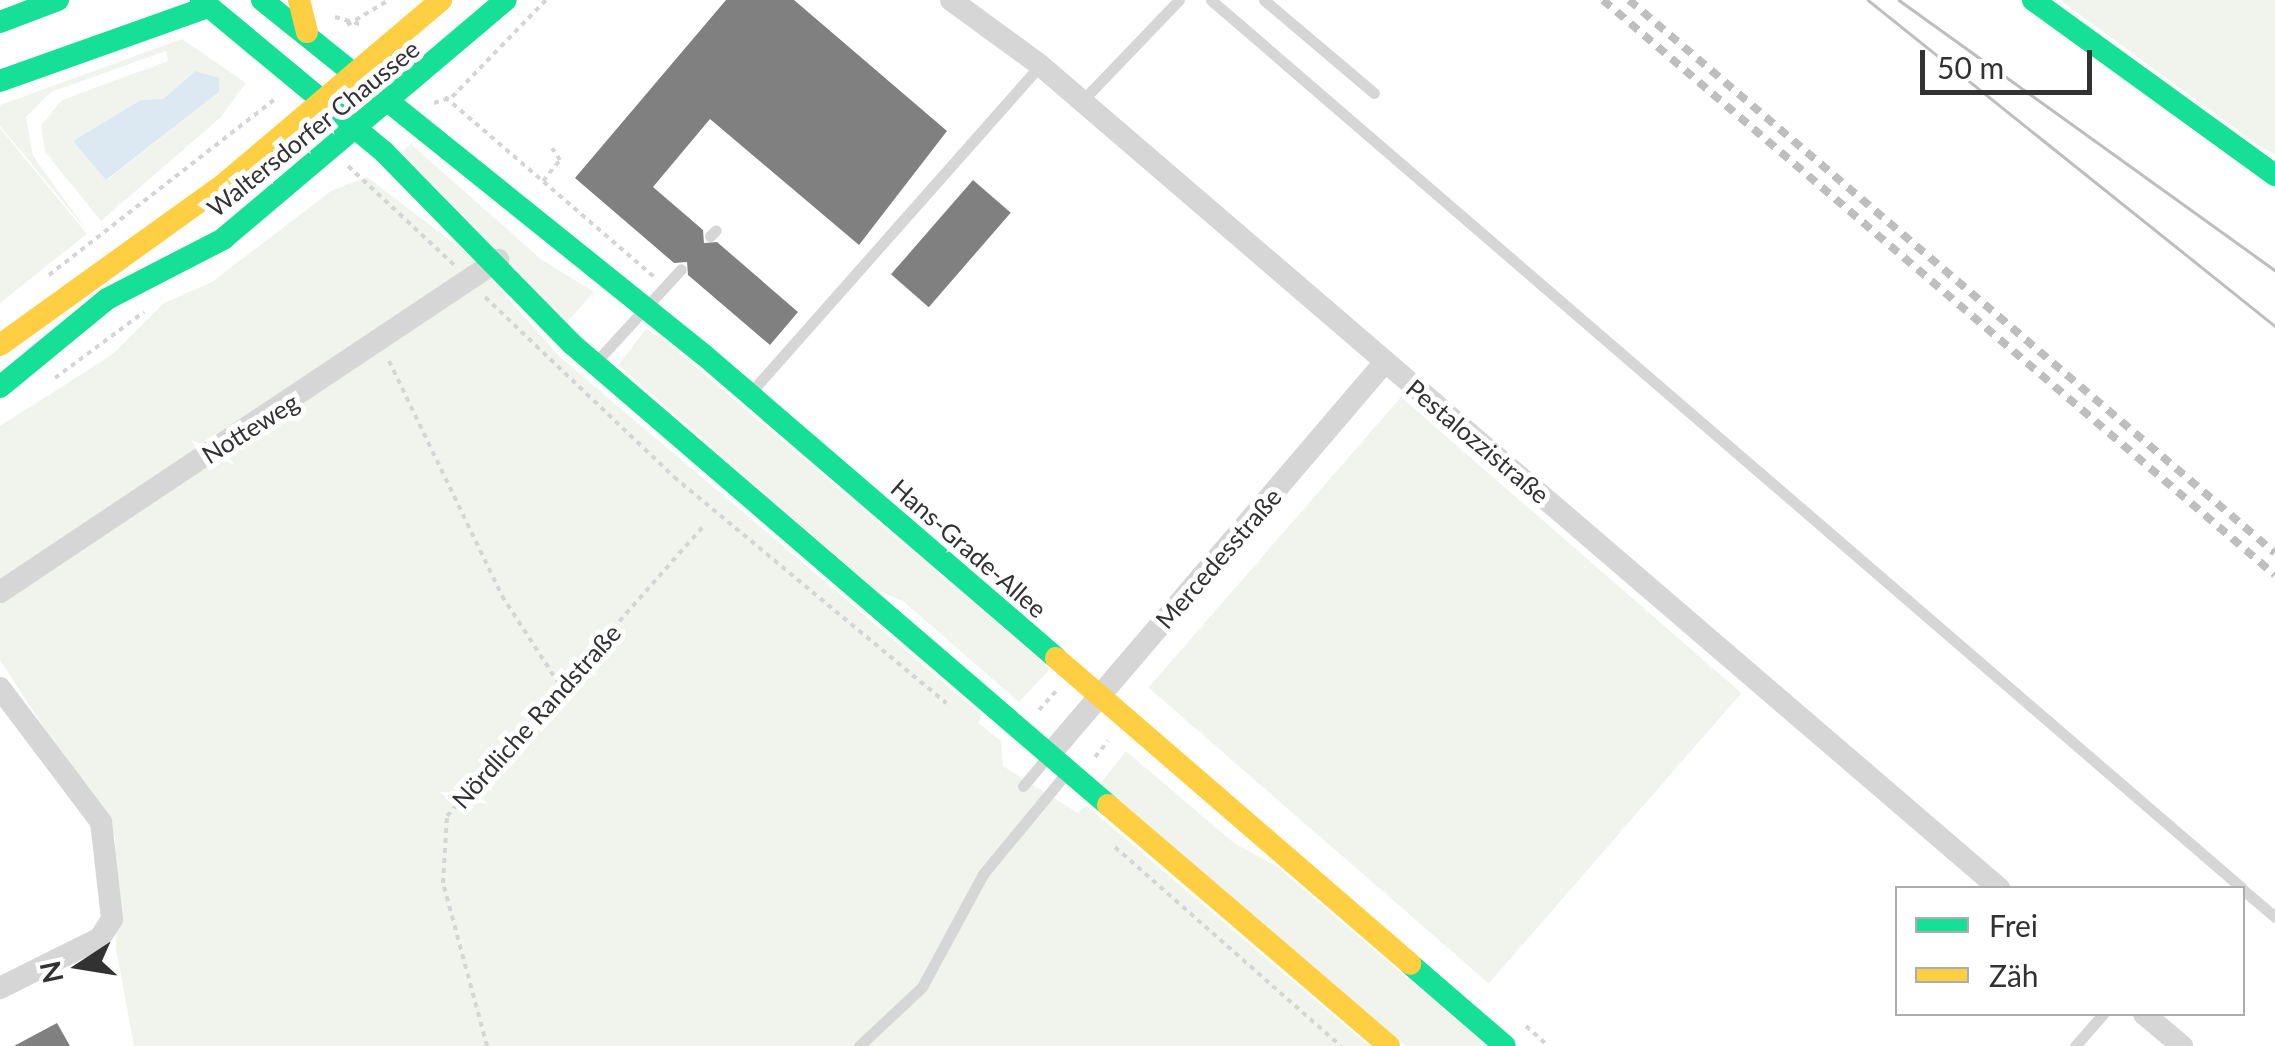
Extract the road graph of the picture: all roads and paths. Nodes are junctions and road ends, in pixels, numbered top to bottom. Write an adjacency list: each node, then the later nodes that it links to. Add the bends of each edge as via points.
1 (58, 0): 15 (main road)
2 (146, 0): 18 (main road)
3 (262, 0): 17 (main road, Hans-Grade-Allee)
4 (299, 0): 17 (main road)
5 (389, 0): 16 (path)
6 (441, 0): 20 (main road, Waltersdorfer Chaussee)
7 (506, 0): 24 (main road, Waltersdorfer Chaussee)
8 (546, 0): 23 (path)
9 (951, 0): 19 (street, Pestalozzistraße)
10 (1179, 0): 25 (lane)
11 (1211, 0): 54 (lane)
12 (1264, 0): 22 (lane)
13 (2033, 0): 30 (main road)
14 (204, 4): 18 (main road); 26 (main road)
15 (0, 22)
16 (346, 25)
17 (307, 32): 20 (main road, Hans-Grade-Allee)
18 (105, 44): 21 (main road)
19 (1040, 64): 25 (street, Pestalozzistraße); 41 (lane)
20 (351, 71): 24 (main road, Hans-Grade-Allee); 26 (main road, Waltersdorfer Chaussee)
21 (0, 81)
22 (1374, 93)
23 (448, 99)
24 (392, 100): 28 (main road, Waltersdorfer Chaussee); 35 (main road, Hans-Grade-Allee)
25 (1082, 101): 38 (street, Pestalozzistraße)
26 (314, 102): 28 (main road); 36 (main road, Waltersdorfer Chaussee, via 222,184)
27 (262, 108): 34 (path)
28 (356, 128): 32 (main road); 40 (main road, Waltersdorfer Chaussee, via 224,239 108,299)
29 (552, 148): 31 (path, via 560,160)
30 (2275, 175)
31 (543, 181)
32 (498, 260): 37 (street, Notteweg); 39 (main road)
33 (681, 268): 35 (lane)
34 (43, 280)
35 (643, 311): 39 (lane); 41 (main road, Hans-Grade-Allee)
36 (0, 345)
37 (379, 346): 43 (street, Notteweg); 45 (path, via 414,399 502,596)
38 (1386, 362): 47 (street, Mercedesstraße); 53 (street, Pestalozzistraße)
39 (595, 363): 49 (main road)
40 (0, 387)
41 (749, 394): 44 (main road, Hans-Grade-Allee)
42 (702, 528): 45 (path, Nördliche Randstraße)
43 (0, 592)
44 (1072, 673): 47 (main road, Hans-Grade-Allee); 49 (path)
45 (561, 687): 60 (path, Nördliche Randstraße, via 459,797 442,837 443,883)
46 (0, 688): 57 (street, via 101,822 112,919 100,938)
47 (1098, 695): 48 (main road, Hans-Grade-Allee); 50 (street, Mercedesstraße)
48 (1127, 720): 51 (path); 63 (main road, Hans-Grade-Allee)
49 (1023, 730): 50 (main road)
50 (1051, 753): 51 (main road); 52 (lane)
51 (1074, 773): 61 (lane, via 983,874 922,986); 62 (main road)
52 (1024, 786)
53 (1997, 886)
54 (2239, 886)
55 (2245, 892): 56 (lane)
56 (2275, 917)
57 (0, 988)
58 (2101, 1016): 64 (lane)
59 (2146, 1016): 65 (street)
60 (487, 1046)
61 (859, 1046)
62 (1389, 1046)
63 (1505, 1046)
64 (2075, 1046)
65 (2182, 1046)

